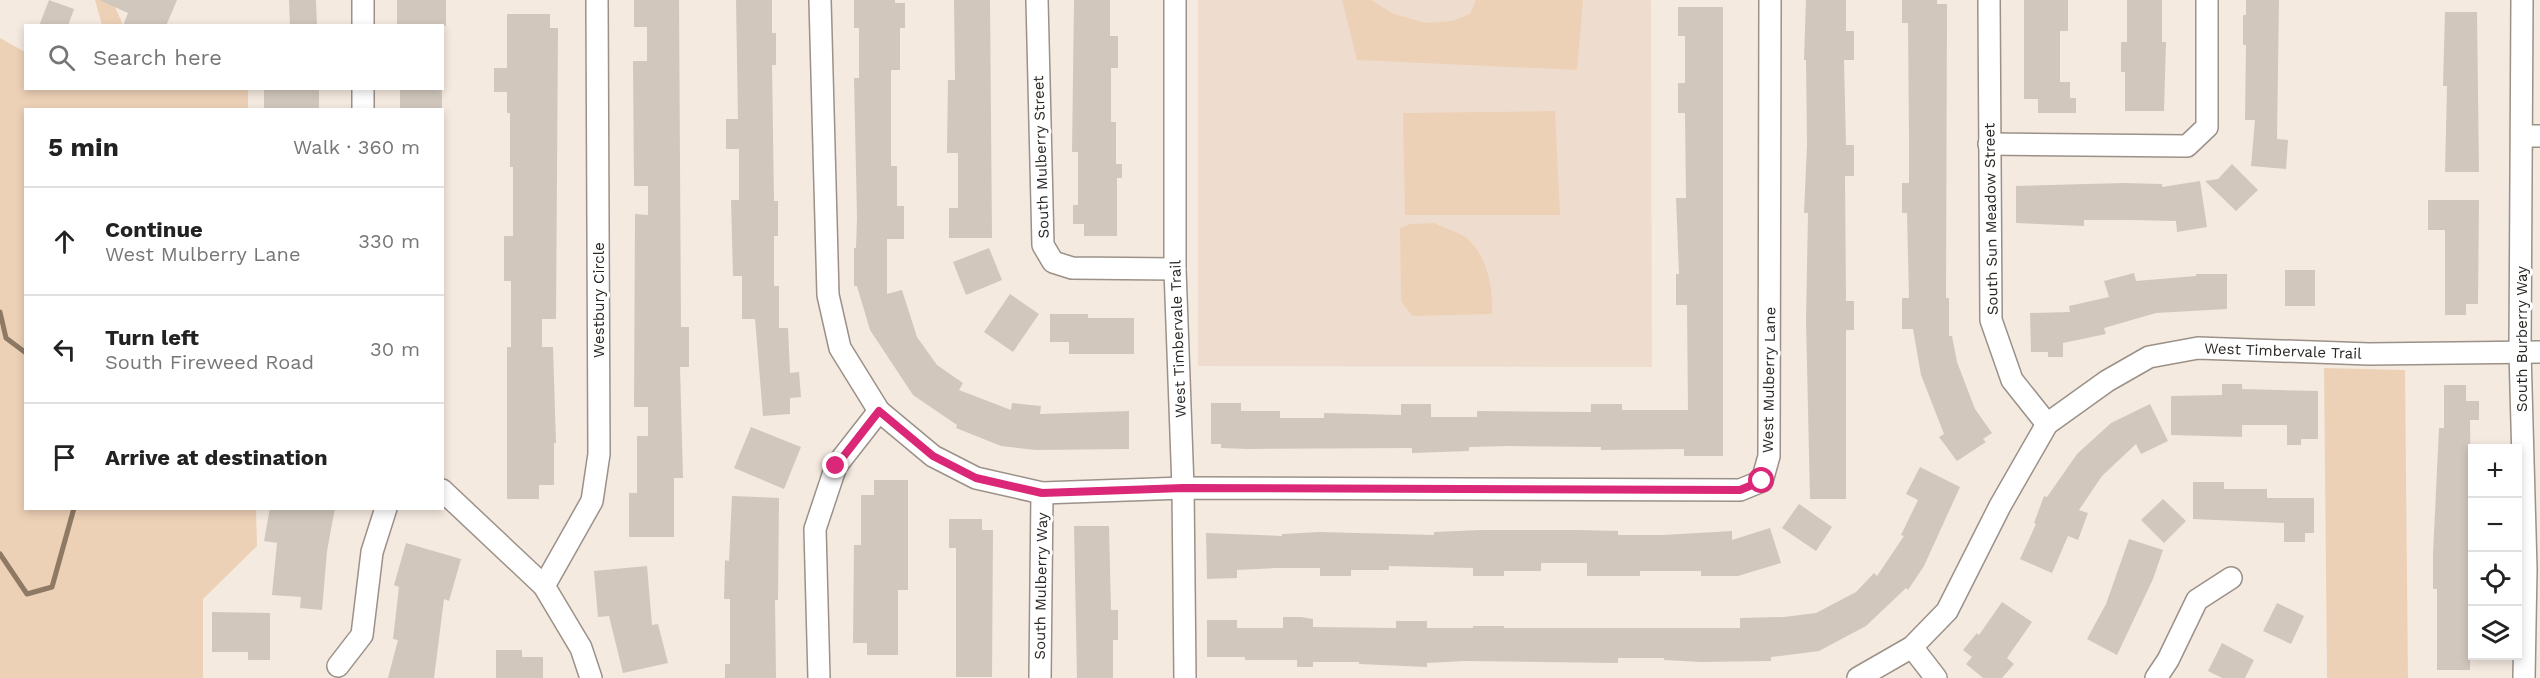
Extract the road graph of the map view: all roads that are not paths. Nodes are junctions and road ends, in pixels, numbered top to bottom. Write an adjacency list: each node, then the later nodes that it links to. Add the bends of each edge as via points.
1 (363, 0): 10 (street)
2 (597, 0): 25 (street, Westbury Circle, via 599,454 592,501)
3 (820, 0): 17 (street, West Mulberry Lane, via 828,295 840,348)
4 (1037, 0): 15 (street, South Mulberry Street, via 1043,245 1053,261 1072,268)
5 (1175, 0): 15 (street, West Timbervale Trail)
6 (1770, 0): 19 (street, West Mulberry Lane, via 1769,456 1762,481 1740,490)
7 (1989, 0): 14 (street, South Sun Meadow Street)
8 (2207, 0): 14 (street, via 2207,127 2187,146)
9 (2522, 0): 13 (street, South Burberry Way)
10 (363, 24)
11 (363, 90): 12 (street)
12 (363, 108)
13 (2531, 136): 16 (street, South Burberry Way)
14 (1989, 144): 18 (street, South Sun Meadow Street, via 1991,320 2012,380)
15 (1175, 269): 19 (street, West Timbervale Trail)
16 (2530, 352): 18 (street, West Timbervale Trail, via 2369,354 2198,348 2149,357); 23 (street, South Burberry Way)
17 (879, 411): 21 (street, West Mulberry Lane, via 933,456 976,478); 29 (street, via 836,466 815,529)
18 (2046, 424): 26 (street, West Timbervale Trail, via 1947,611)
19 (1183, 488): 21 (street, West Mulberry Lane); 31 (street, West Timbervale Trail)
20 (444, 492): 25 (street)
21 (1042, 493): 30 (street, South Mulberry Way)
22 (385, 510): 27 (street, via 372,552 362,635)
23 (2533, 569): 35 (street, South Burberry Way)
24 (2231, 578): 34 (street, via 2197,600)
25 (544, 586): 28 (street, via 581,648)
26 (1912, 647): 32 (street, West Timbervale Trail); 33 (street)
27 (338, 666)
28 (591, 678)
29 (819, 678)
30 (1040, 678)
31 (1185, 678)
32 (1858, 678)
33 (1936, 678)
34 (2156, 678)
35 (2524, 678)

